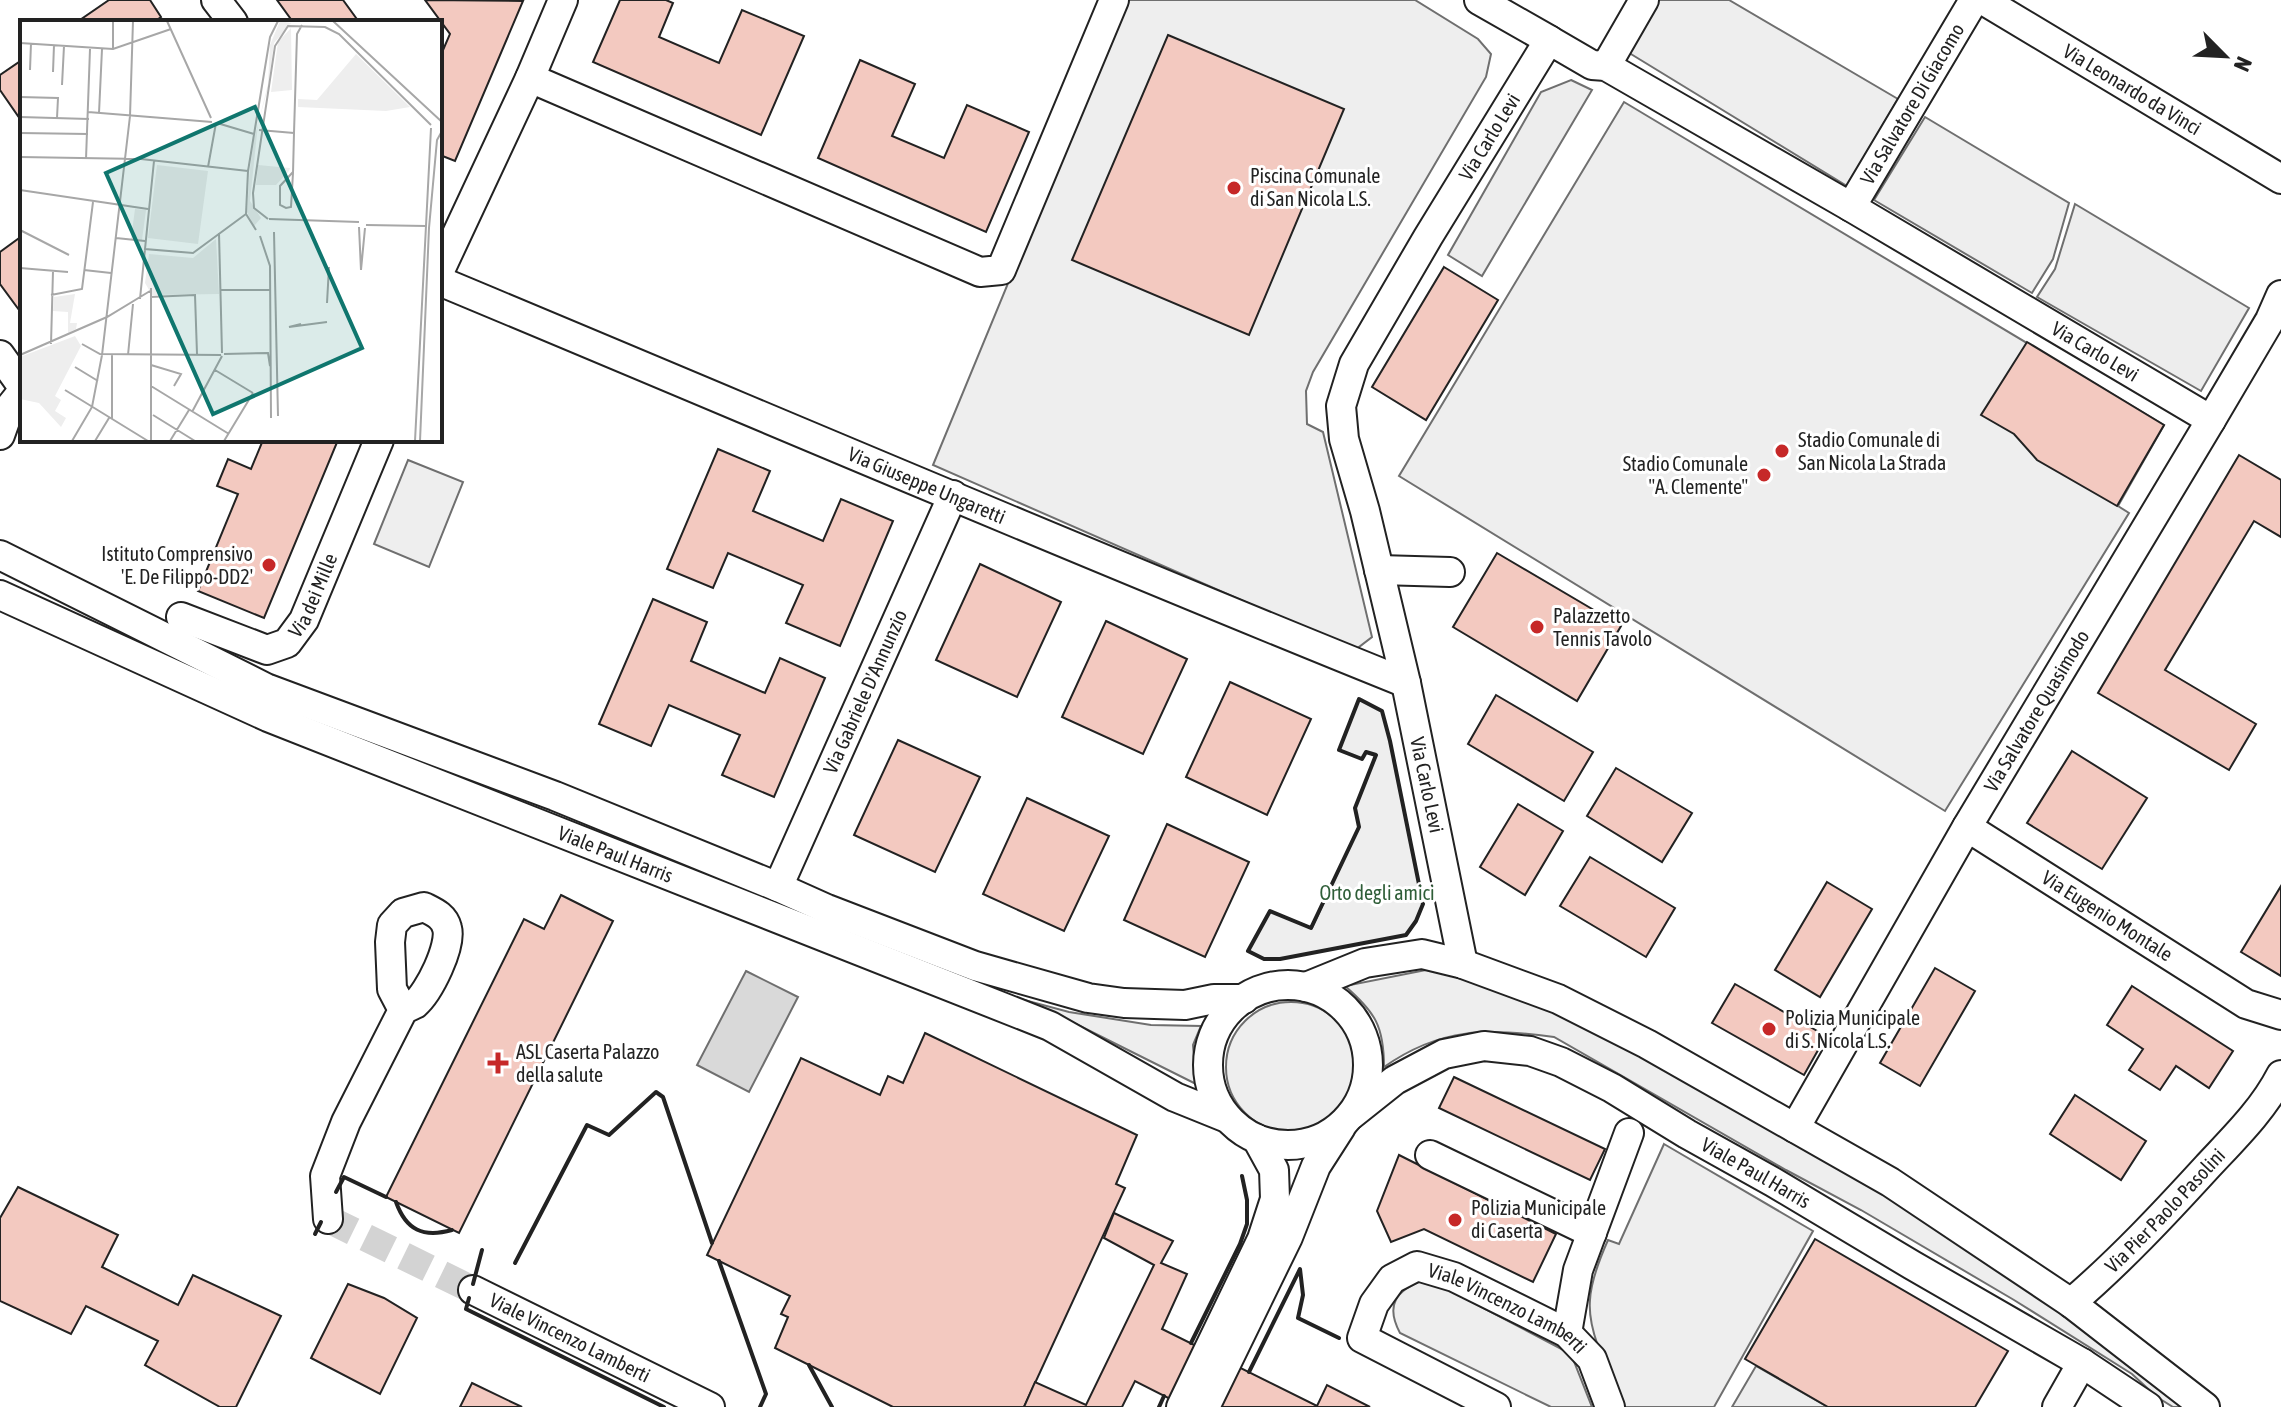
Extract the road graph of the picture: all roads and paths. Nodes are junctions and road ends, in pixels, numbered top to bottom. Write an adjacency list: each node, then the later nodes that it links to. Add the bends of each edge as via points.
1 (216, 0): 8 (street)
2 (563, 0): 11 (street)
3 (1114, 0): 11 (street, via 1001,270 980,272)
4 (1479, 0): 9 (street)
5 (1644, 0): 10 (street)
6 (1974, 0): 13 (street, Via Salvatore Di Giacomo)
7 (1983, 0): 12 (street, Via Leonardo da Vinci)
8 (231, 20)
9 (1549, 40): 10 (street, Via Carlo Levi, via 1592,65); 24 (street, Via Carlo Levi, via 1354,364 1341,406 1344,439)
10 (1606, 66): 13 (street, Via Carlo Levi)
11 (530, 78): 14 (street)
12 (2281, 179)
13 (1851, 207): 19 (street, Via Carlo Levi)
14 (443, 277): 22 (street, Via Giuseppe Ungaretti)
15 (2281, 295): 19 (street, Via Salvatore Quasimodo)
16 (0, 355): 17 (street)
17 (20, 383)
18 (20, 394): 20 (street)
19 (2211, 420): 29 (street, Via Salvatore Quasimodo)
20 (0, 435)
21 (378, 442): 27 (street, Via dei Mille, via 304,620 287,643 267,650)
22 (953, 495): 28 (street, Via Giuseppe Ungaretti); 30 (street, Via Gabriele D'Annunzio)
23 (0, 555): 30 (street, Viale Paul Harris, via 266,688 555,796)
24 (1379, 570): 25 (street); 28 (street, Via Carlo Levi)
25 (1450, 572)
26 (0, 595): 41 (street, Viale Paul Harris, via 268,717 1050,1026 1175,1097)
27 (181, 617)
28 (1406, 683): 31 (street, Via Carlo Levi)
29 (1967, 827): 34 (street, Via Eugenio Montale); 43 (street, Via Salvatore Quasimodo)
30 (778, 887): 33 (street, Viale Paul Harris, via 975,966 1088,998 1185,1005)
31 (1463, 964): 32 (street, via 1422,954 1407,956 1365,963); 43 (street, via 1558,999)
32 (1306, 987): 33 (street, Viale Paul Harris, via 1263,989); 42 (street, Viale Paul Harris, via 1346,1009 1367,1050 1363,1095)
33 (1244, 999): 41 (street, Viale Paul Harris, via 1224,1017 1208,1068)
34 (2246, 1004): 36 (street, Via Eugenio Montale); 37 (street, Via Eugenio Montale)
35 (403, 1010): 47 (street, via 325,1176)
36 (2281, 1015)
37 (2281, 1036)
38 (2281, 1075): 40 (street, Via Pier Paolo Pasolini)
39 (2281, 1099): 40 (street, Via Pier Paolo Pasolini)
40 (2256, 1114): 50 (street, Via Pier Paolo Pasolini, via 2164,1214)
41 (1227, 1118): 45 (street, Viale Paul Harris)
42 (1348, 1119): 45 (street, Viale Paul Harris, via 1329,1135 1294,1146); 52 (street, Viale Paul Harris, via 1395,1080 1444,1054 1484,1046 1530,1051 1612,1088); 55 (street, via 1316,1166 1288,1237)
43 (1795, 1128): 50 (street, via 1890,1182)
44 (1629, 1133): 48 (street)
45 (1257, 1139): 54 (street, via 1274,1170 1275,1199 1262,1239)
46 (1430, 1155): 48 (street)
47 (328, 1219)
48 (1592, 1233): 51 (street, via 1578,1270)
49 (473, 1290): 53 (street, Viale Vincenzo Lamberti)
50 (2071, 1303): 60 (street)
51 (1567, 1333): 56 (street, Viale Vincenzo Lamberti, via 1454,1277 1417,1266 1392,1279 1374,1304 1362,1338); 57 (street, Viale Vincenzo Lamberti, via 1592,1359)
52 (2082, 1363): 58 (street); 59 (street, Viale Paul Harris)
53 (710, 1407)
54 (1181, 1407)
55 (1205, 1407)
56 (1496, 1407)
57 (1610, 1407)
58 (2057, 1407)
59 (2148, 1407)
60 (2205, 1407)

